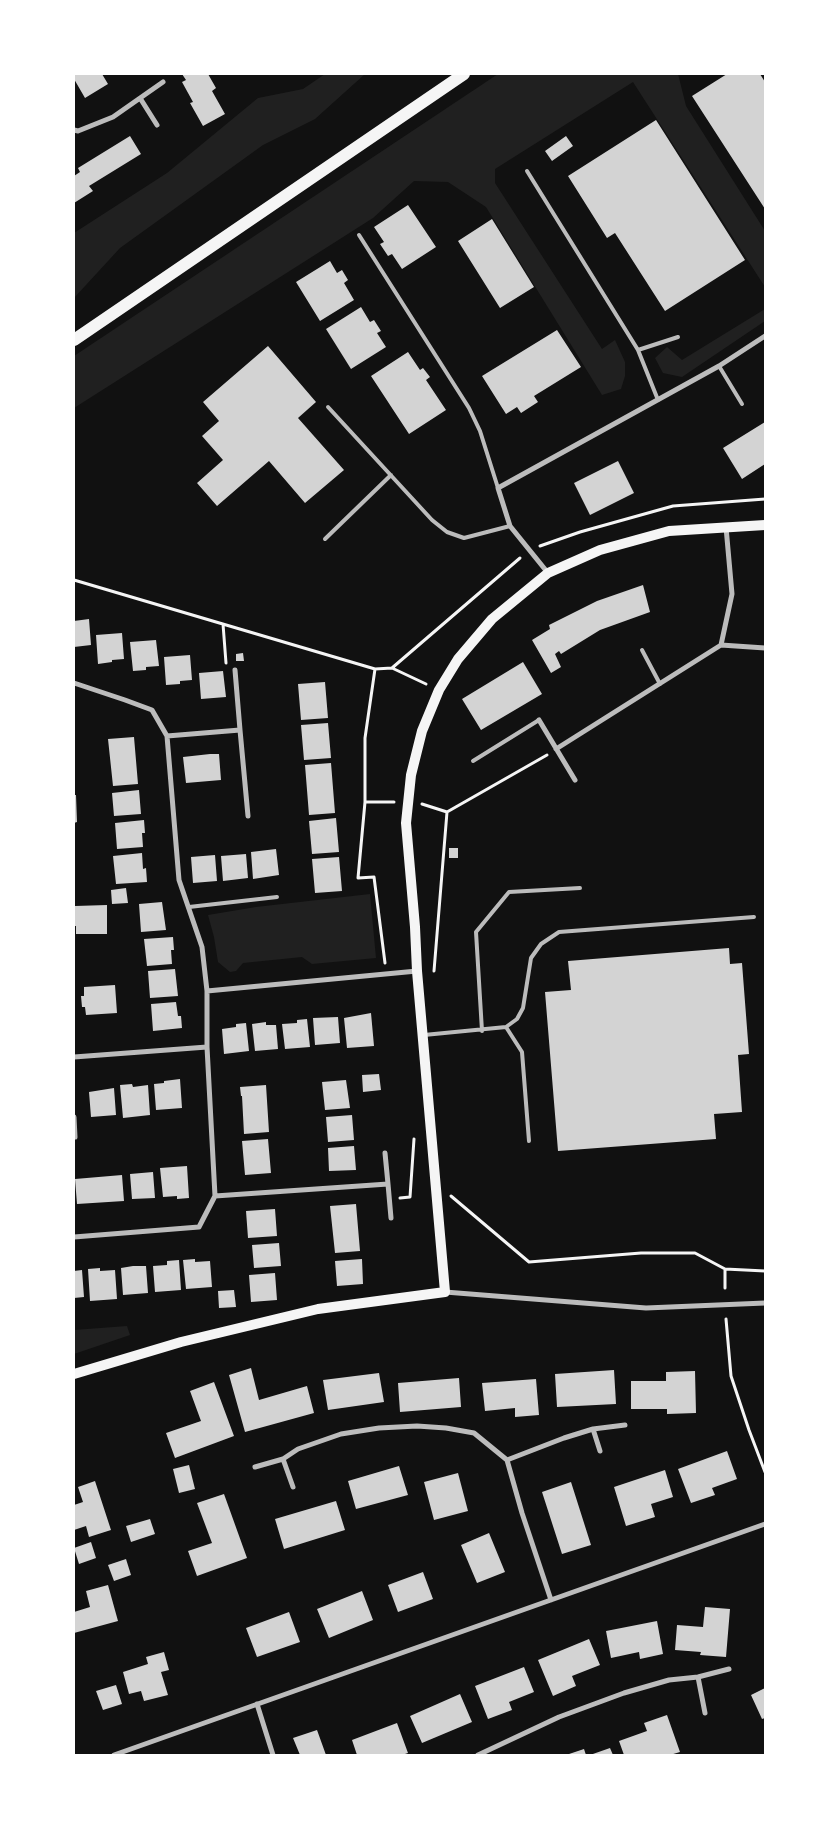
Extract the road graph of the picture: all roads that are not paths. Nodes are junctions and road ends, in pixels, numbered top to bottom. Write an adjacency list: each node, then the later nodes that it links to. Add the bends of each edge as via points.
1 (464, 74): 10 (main road)
2 (163, 82): 3 (street)
3 (140, 98): 4 (street); 5 (street, via 114,117)
4 (157, 125)
5 (74, 130)
6 (527, 172): 11 (lane)
7 (358, 235): 17 (lane, via 470,408)
8 (765, 336): 12 (street)
9 (678, 337): 11 (lane)
10 (74, 340)
11 (638, 350): 13 (lane)
12 (719, 366): 13 (street); 14 (lane)
13 (658, 400): 17 (street)
14 (742, 404)
15 (328, 408): 16 (lane)
16 (391, 475): 19 (lane, via 447,532 464,538); 21 (lane)
17 (498, 488): 19 (street)
18 (765, 525): 20 (main road)
19 (510, 526): 22 (street)
20 (726, 527): 22 (main road, via 669,531 600,550); 23 (street, via 732,594)
21 (325, 539)
22 (548, 573): 40 (main road, via 492,619 458,659 439,690 422,731 411,775 406,824)
23 (721, 644): 24 (street); 28 (street)
24 (765, 648)
25 (642, 650): 28 (lane)
26 (235, 670): 30 (street)
27 (74, 683): 31 (street, via 152,710)
28 (660, 684): 32 (street)
29 (539, 720): 32 (street); 33 (lane)
30 (240, 730): 31 (street); 35 (street)
31 (167, 736): 38 (street, via 178,880)
32 (556, 749): 34 (street)
33 (473, 761)
34 (575, 780)
35 (248, 816)
36 (580, 888): 43 (lane, via 509,892 476,932)
37 (277, 897): 38 (lane)
38 (189, 907): 41 (street, via 202,947)
39 (754, 917): 42 (lane, via 559,932 541,944 531,958 523,1008 517,1019)
40 (417, 971): 41 (street); 44 (main road)
41 (207, 991): 45 (street)
42 (506, 1027): 43 (lane); 49 (lane, via 522,1052)
43 (482, 1031): 44 (lane)
44 (422, 1035): 55 (main road)
45 (207, 1047): 46 (street); 52 (street)
46 (74, 1057)
47 (74, 1116): 48 (street)
48 (75, 1137)
49 (529, 1141)
50 (385, 1154): 51 (street)
51 (388, 1184): 52 (street); 53 (street)
52 (215, 1196): 54 (street, via 200,1227)
53 (391, 1218)
54 (74, 1237)
55 (445, 1292): 56 (street, via 646,1308); 57 (main road, via 318,1309 181,1342)
56 (765, 1303)
57 (74, 1374)
58 (625, 1425): 59 (street)
59 (593, 1429): 60 (street); 62 (street)
60 (600, 1451)
61 (284, 1459): 62 (street, via 298,1449 341,1434 417,1426 474,1433); 63 (street); 64 (street)
62 (507, 1460): 66 (street)
63 (255, 1467)
64 (293, 1487)
65 (765, 1524): 66 (street)
66 (551, 1600): 69 (street)
67 (729, 1669): 68 (street)
68 (698, 1677): 70 (street); 73 (street, via 669,1680 624,1693)
69 (257, 1704): 71 (street); 72 (street)
70 (705, 1713)
71 (114, 1755)
72 (274, 1755)
73 (478, 1755)

